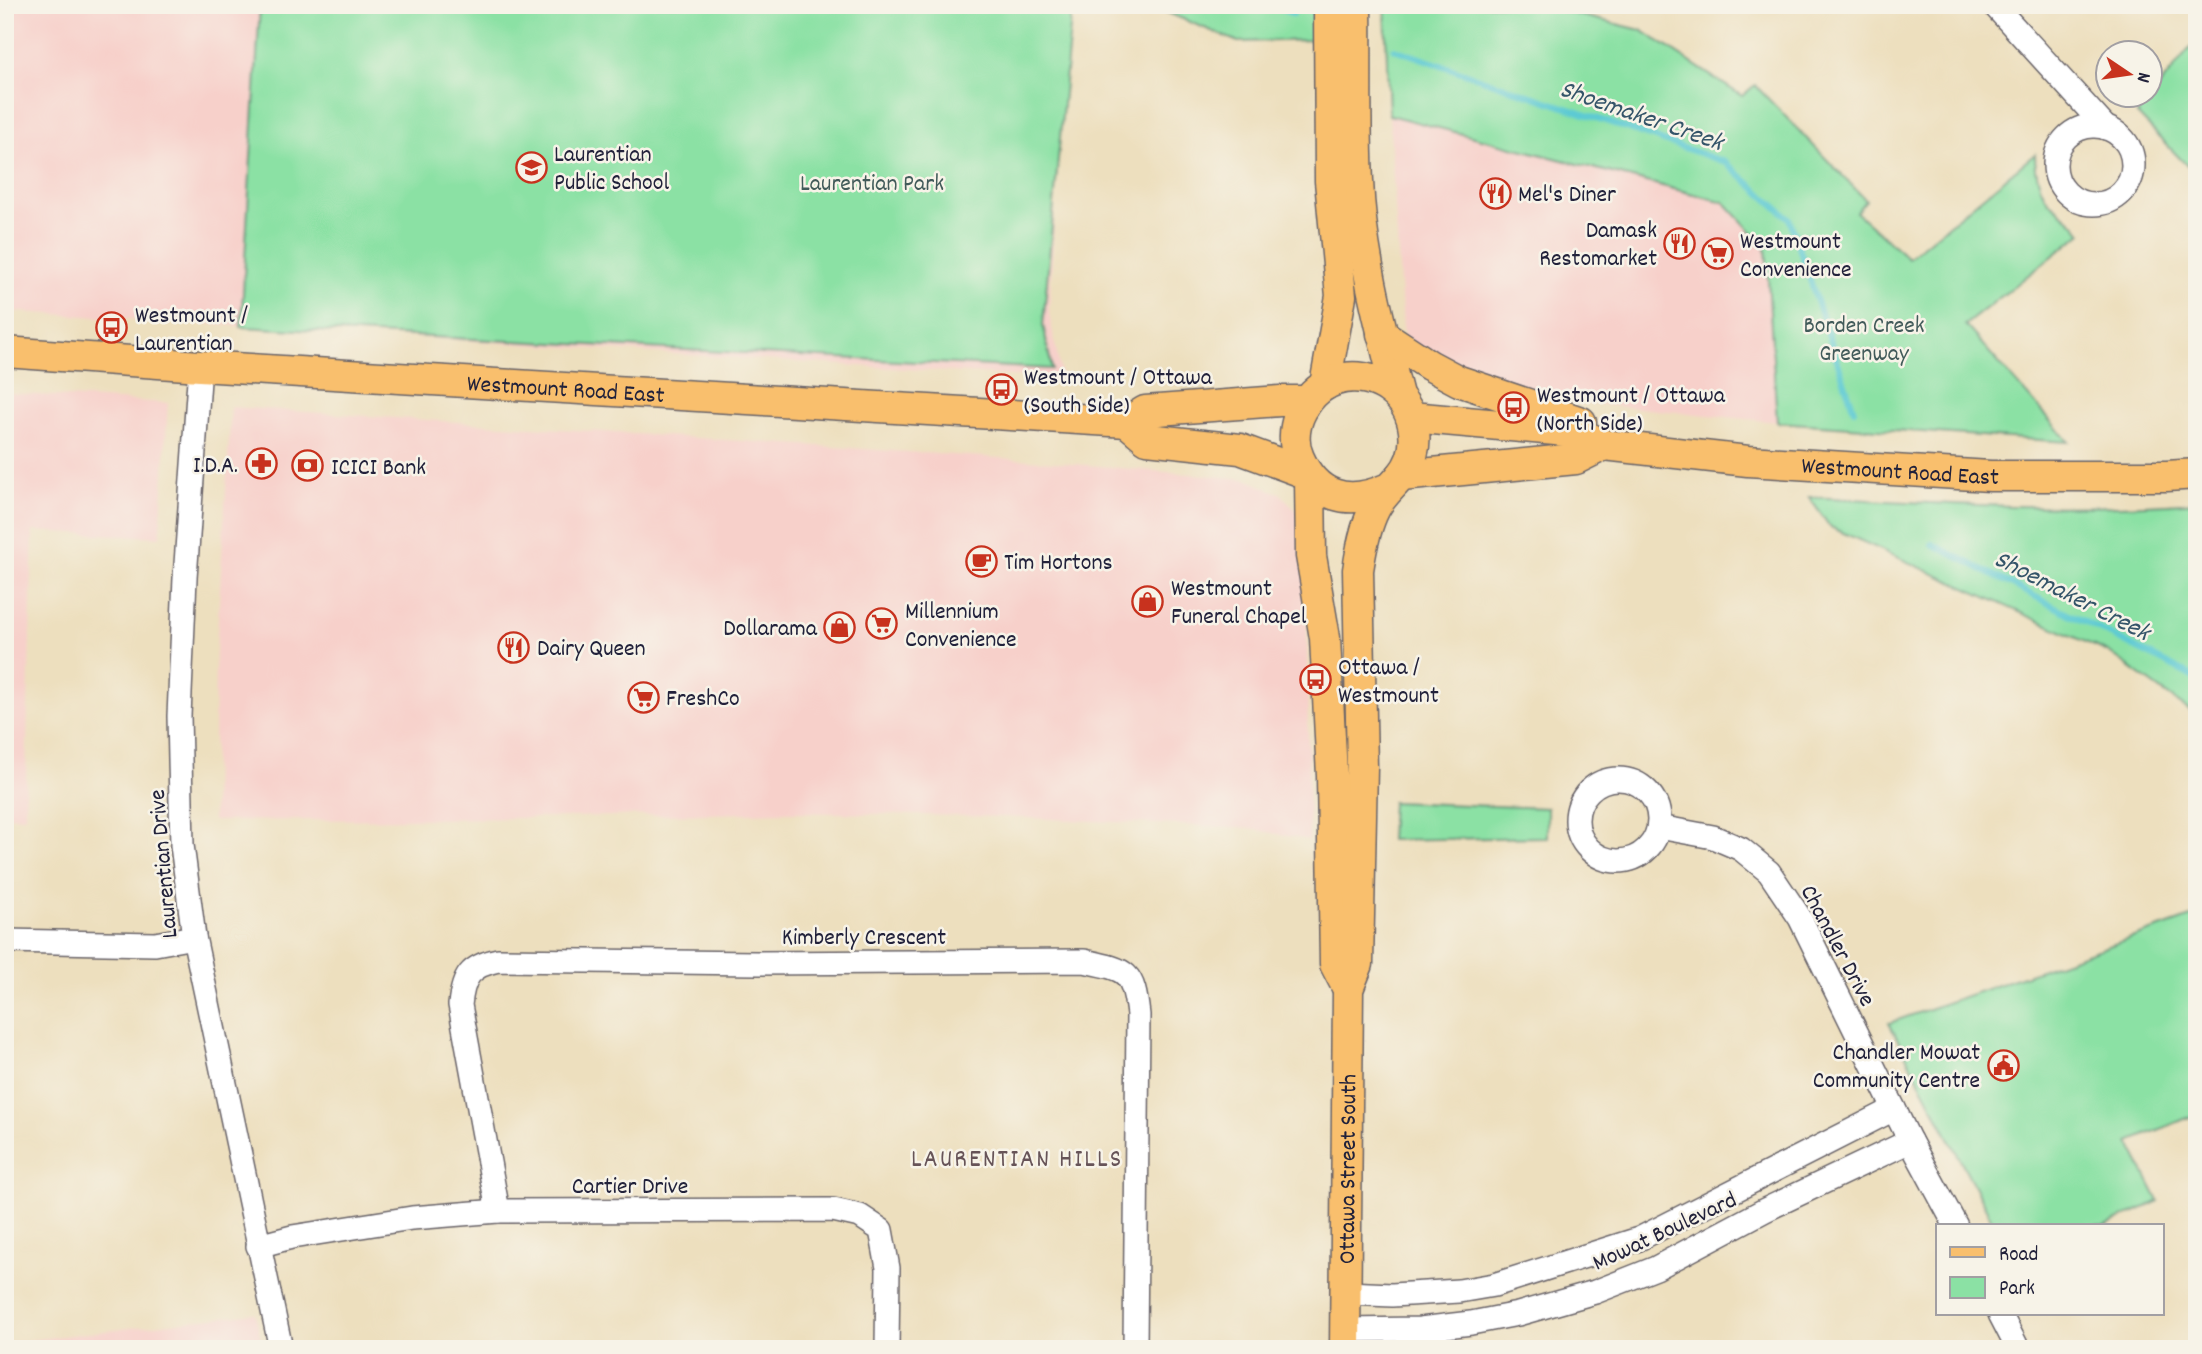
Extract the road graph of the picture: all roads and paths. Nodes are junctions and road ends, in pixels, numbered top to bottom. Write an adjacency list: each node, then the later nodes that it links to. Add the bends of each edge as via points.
1 (1329, 5): 5 (main road, via 1330,181)
2 (1356, 5): 6 (main road, via 1358,183)
3 (1994, 5): 4 (street)
4 (2106, 128)
5 (1340, 296): 9 (main road); 9 (main road, via 1308,368 1291,392)
6 (1382, 334): 10 (main road); 13 (main road, via 1459,381 1597,428)
7 (5, 352): 8 (main road, Westmount Road East)
8 (200, 366): 11 (main road, Westmount Road East); 18 (street, Laurentian Drive, via 179,716 182,845)
9 (1304, 396): 10 (main road, via 1339,379 1363,378 1386,386); 11 (main road, via 1144,411); 15 (main road, via 1295,449)
10 (1405, 406): 12 (main road, Westmount Road East, via 1577,432); 16 (main road, via 1415,432 1414,448)
11 (1127, 422): 15 (main road, via 1147,439 1240,449)
12 (1604, 445): 13 (main road, Westmount Road East); 16 (main road, via 1576,459)
13 (1634, 449): 14 (main road, Westmount Road East, via 1990,476)
14 (2197, 474)
15 (1308, 476): 16 (main road, via 1323,489 1354,498 1371,496); 20 (main road, via 1311,556 1325,638 1335,964)
16 (1394, 482): 20 (main road, via 1373,510 1359,570 1358,964)
17 (1659, 827): 21 (street, Chandler Drive, via 1713,837 1741,849 1769,872 1800,918)
18 (194, 937): 19 (street, via 155,944); 25 (street, Laurentian Drive)
19 (5, 941)
20 (1348, 989): 26 (main road, Ottawa Street South)
21 (1894, 1110): 22 (street, Chandler Drive); 26 (street, Mowat Boulevard, via 1626,1243 1494,1285 1459,1291)
22 (1910, 1142): 24 (street, Chandler Drive); 28 (street, Mowat Boulevard, via 1765,1210 1656,1268 1595,1292 1471,1323)
23 (498, 1211): 25 (street, Cartier Drive, via 412,1218); 30 (street, Cartier Drive, via 833,1210 860,1216 881,1230 887,1268); 31 (street, Kimberly Crescent, via 460,1005 469,973 481,964 498,960 1084,961 1113,967 1127,974 1135,988 1138,1015)
24 (1955, 1224)
25 (258, 1246): 29 (street, Laurentian Drive)
26 (1346, 1293): 28 (main road, Ottawa Street South)
27 (2001, 1316): 32 (street)
28 (1345, 1339)
29 (281, 1349)
30 (887, 1349)
31 (1135, 1349)
32 (2018, 1349)

